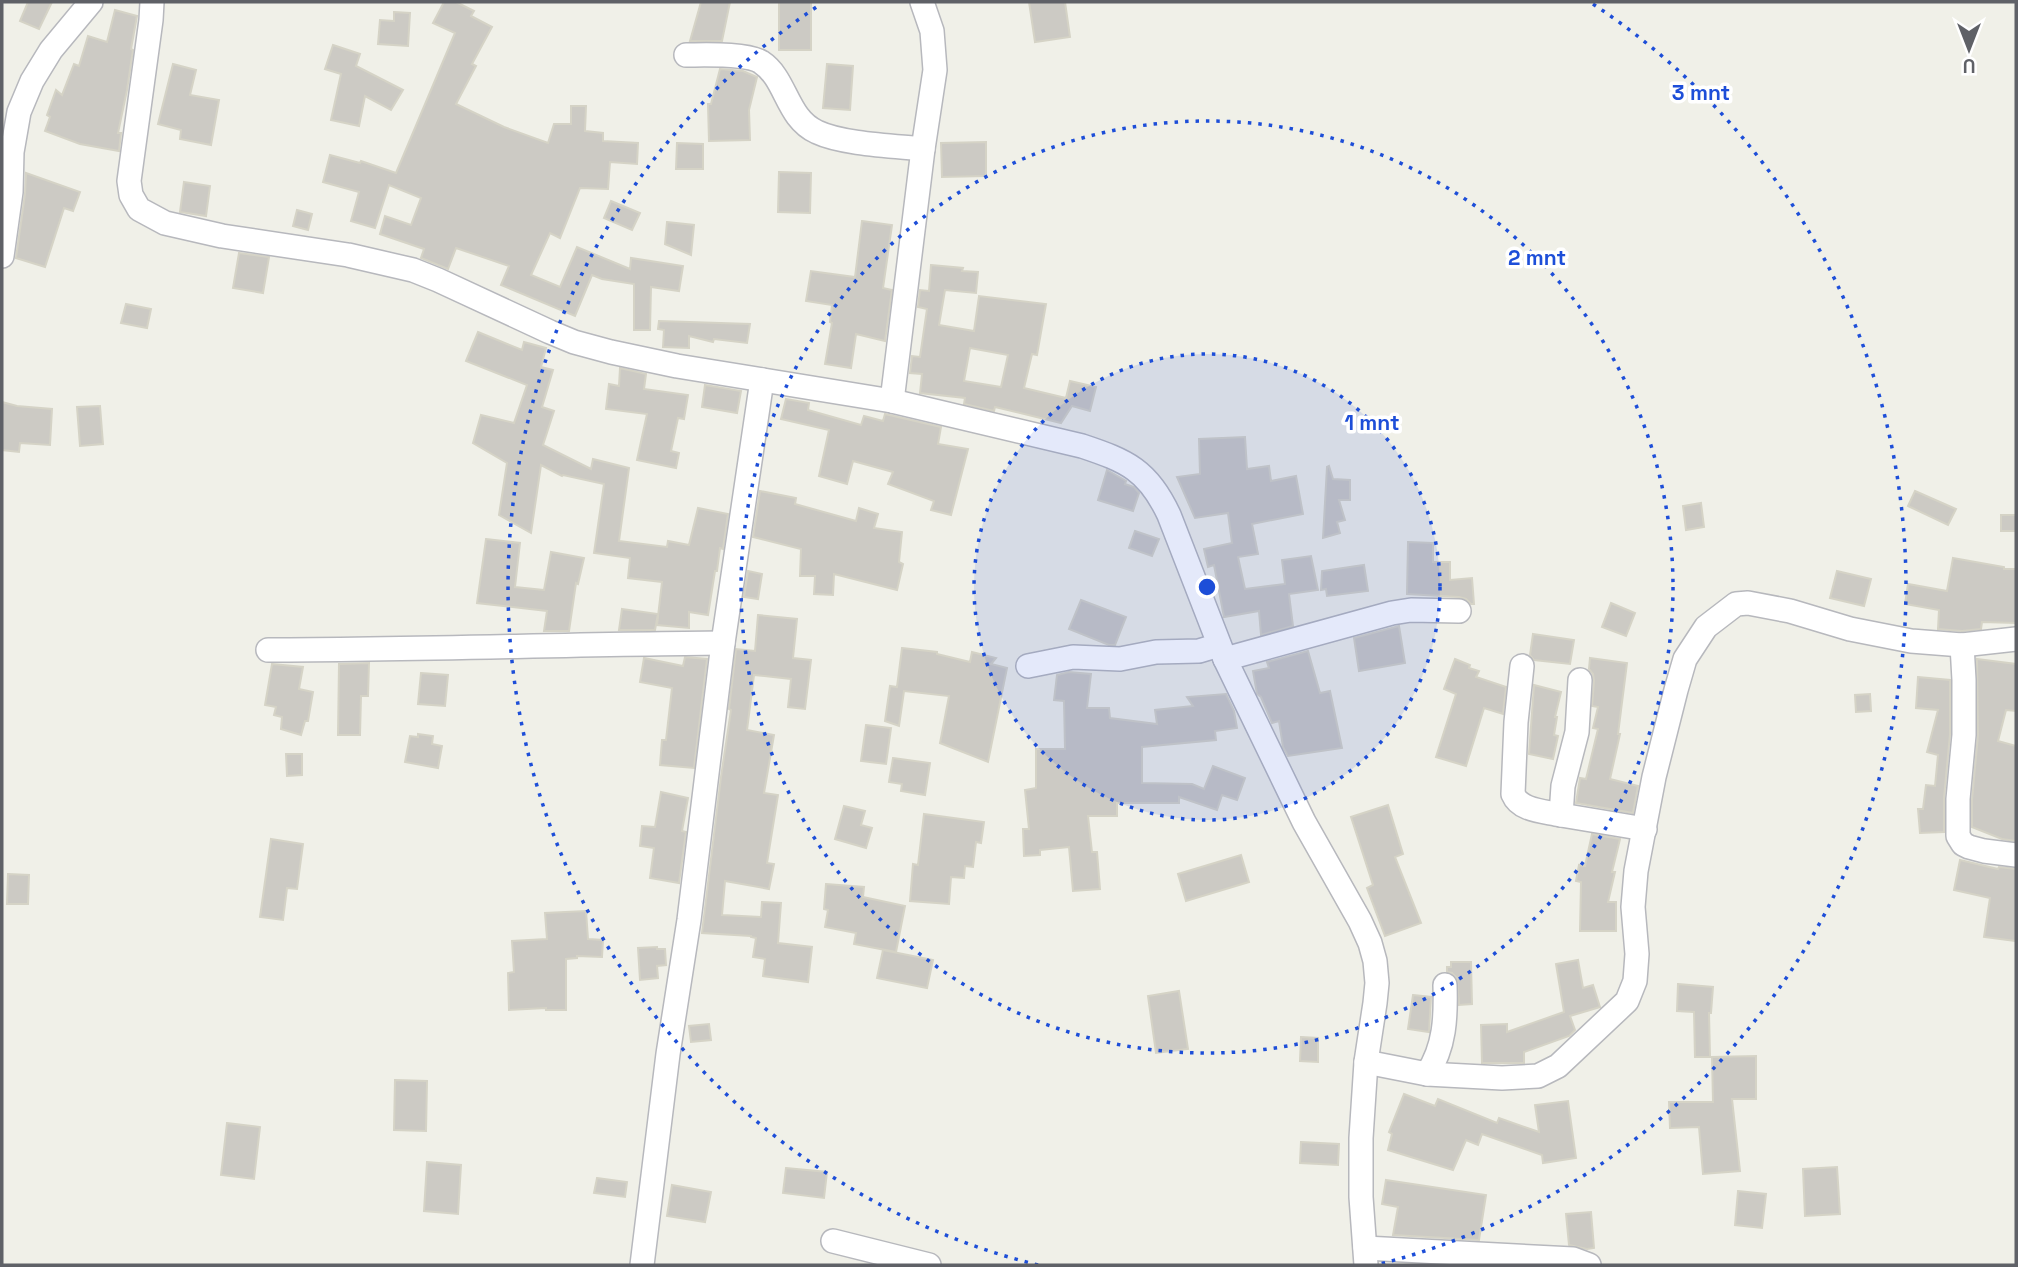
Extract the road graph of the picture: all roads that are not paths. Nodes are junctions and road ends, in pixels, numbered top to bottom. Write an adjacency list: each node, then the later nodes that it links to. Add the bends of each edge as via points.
1 (91, 2): 6 (street, via 45,60 19,112)
2 (152, 2): 7 (street, via 129,181 131,195 147,215 222,236 413,270 574,342 640,360)
3 (922, 2): 5 (street, via 932,31 935,70)
4 (686, 55): 5 (street, via 760,61 774,75 797,118 816,132)
5 (923, 149): 8 (street)
6 (2, 256)
7 (762, 380): 8 (street); 11 (street)
8 (892, 401): 14 (street, via 1082,446 1133,467 1160,495)
9 (1459, 611): 14 (street, via 1392,613)
10 (2016, 639): 12 (street)
11 (723, 643): 13 (street); 27 (street)
12 (1962, 645): 19 (street, via 1911,641 1790,611 1736,604 1706,627 1685,659); 20 (street, via 1964,735 1958,836 1969,847)
13 (268, 650)
14 (1222, 652): 15 (street, via 1156,652 1120,659 1073,657); 22 (street, via 1370,943 1377,983)
15 (1028, 666)
16 (1522, 666): 18 (street, via 1513,794 1522,806)
17 (1580, 680): 18 (street, via 1577,732 1563,786)
18 (1561, 815): 19 (street)
19 (1645, 829): 23 (street, via 1633,906 1635,981 1627,1001 1558,1066 1538,1076)
20 (2016, 855)
21 (1445, 985): 23 (street, via 1442,1044)
22 (1366, 1062): 23 (street); 25 (street, via 1361,1138)
23 (1427, 1074)
24 (833, 1241): 26 (street)
25 (1365, 1256): 29 (street, via 1573,1259)
26 (877, 1259): 28 (street)
27 (642, 1265)
28 (929, 1265)
29 (1589, 1265)

